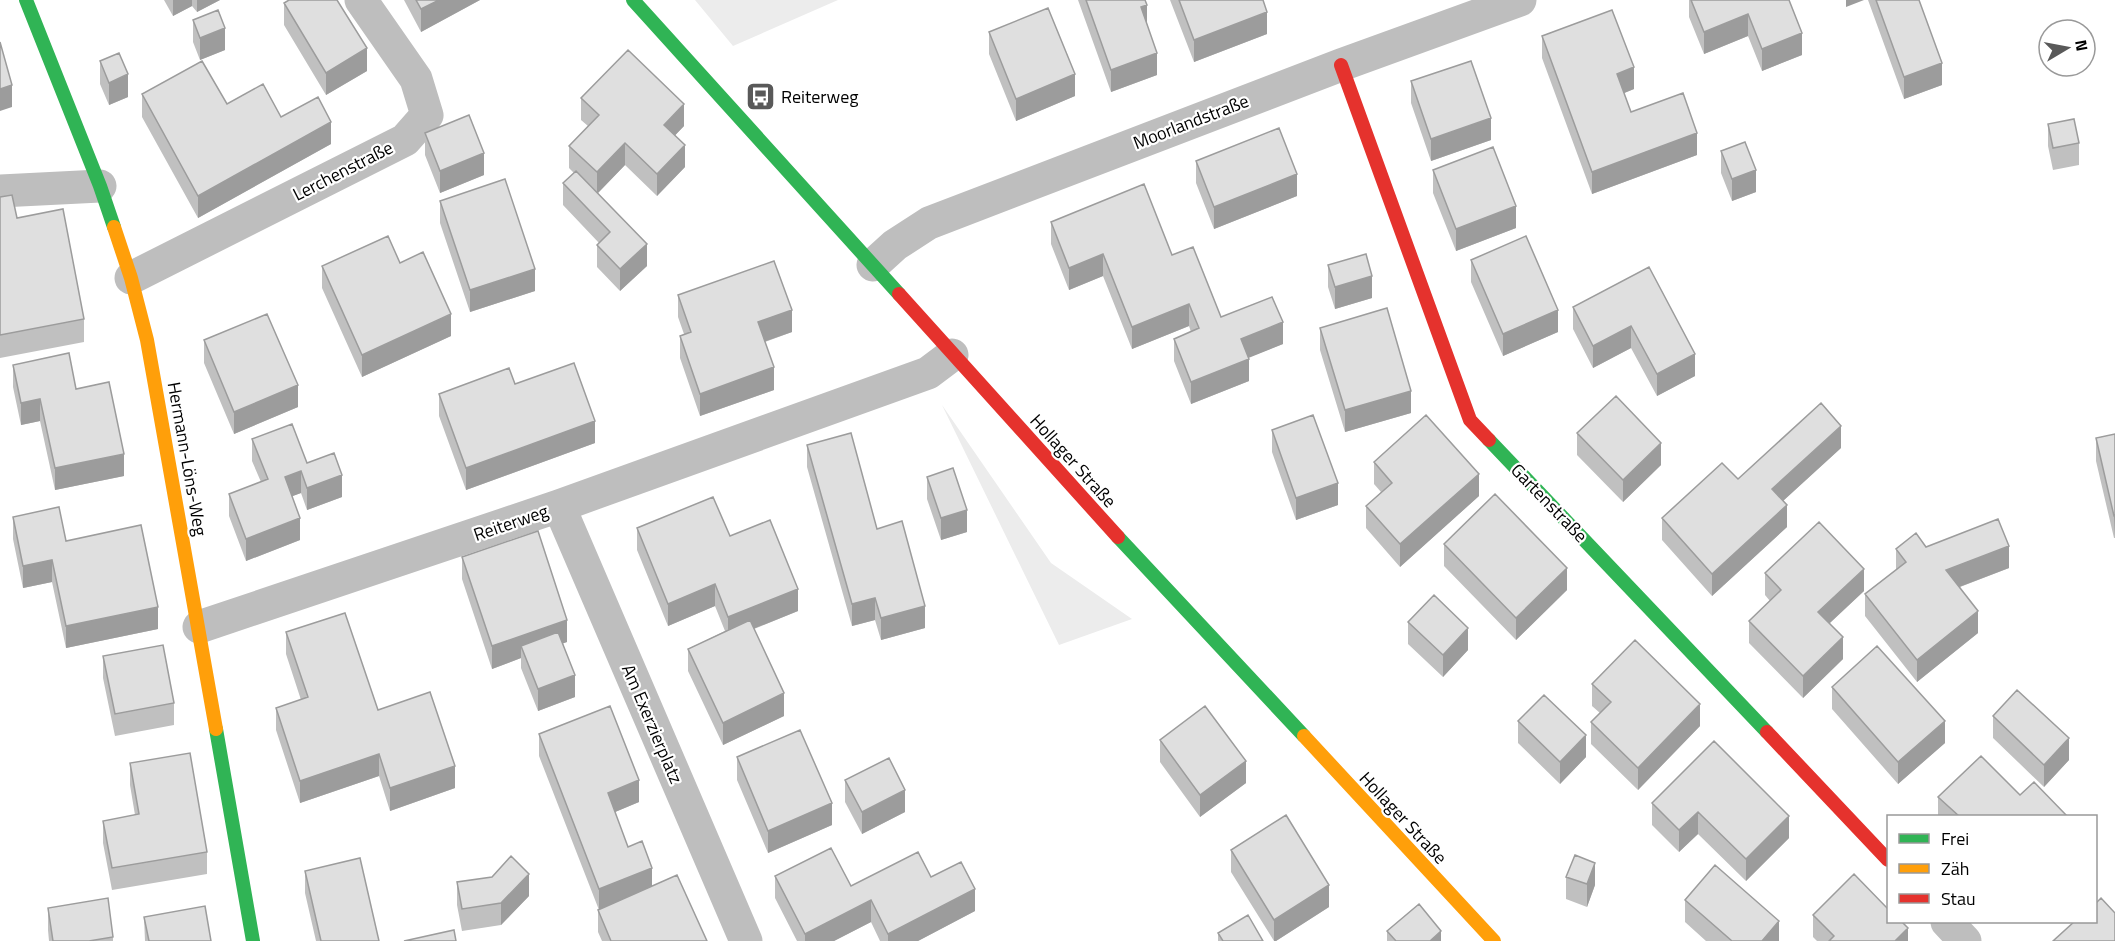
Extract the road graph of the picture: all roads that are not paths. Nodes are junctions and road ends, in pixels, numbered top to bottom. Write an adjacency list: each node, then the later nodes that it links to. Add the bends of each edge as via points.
1 (26, 0): 6 (street, Hermann-Löns-Weg)
2 (361, 0): 9 (street, Lerchenstraße, via 416,79 427,116 405,140)
3 (633, 0): 8 (street, Hollager Straße)
4 (1521, 0): 5 (street, Moorlandstraße)
5 (1341, 65): 8 (street, Moorlandstraße, via 929,223); 13 (street, Gartenstraße, via 1470,420)
6 (100, 186): 7 (street); 9 (street, Hermann-Löns-Weg)
7 (0, 191)
8 (873, 265): 10 (street, Hollager Straße)
9 (131, 278): 12 (street, Hermann-Löns-Weg, via 147,340)
10 (951, 355): 11 (street, Reiterweg, via 928,373); 17 (street, Hollager Straße)
11 (559, 506): 12 (street, Reiterweg); 16 (street, Am Exerzierplatz)
12 (199, 627): 15 (street, Hermann-Löns-Weg)
13 (1887, 859)
14 (1949, 923): 18 (street)
15 (254, 941)
16 (746, 941)
17 (1494, 941)
18 (1965, 941)

